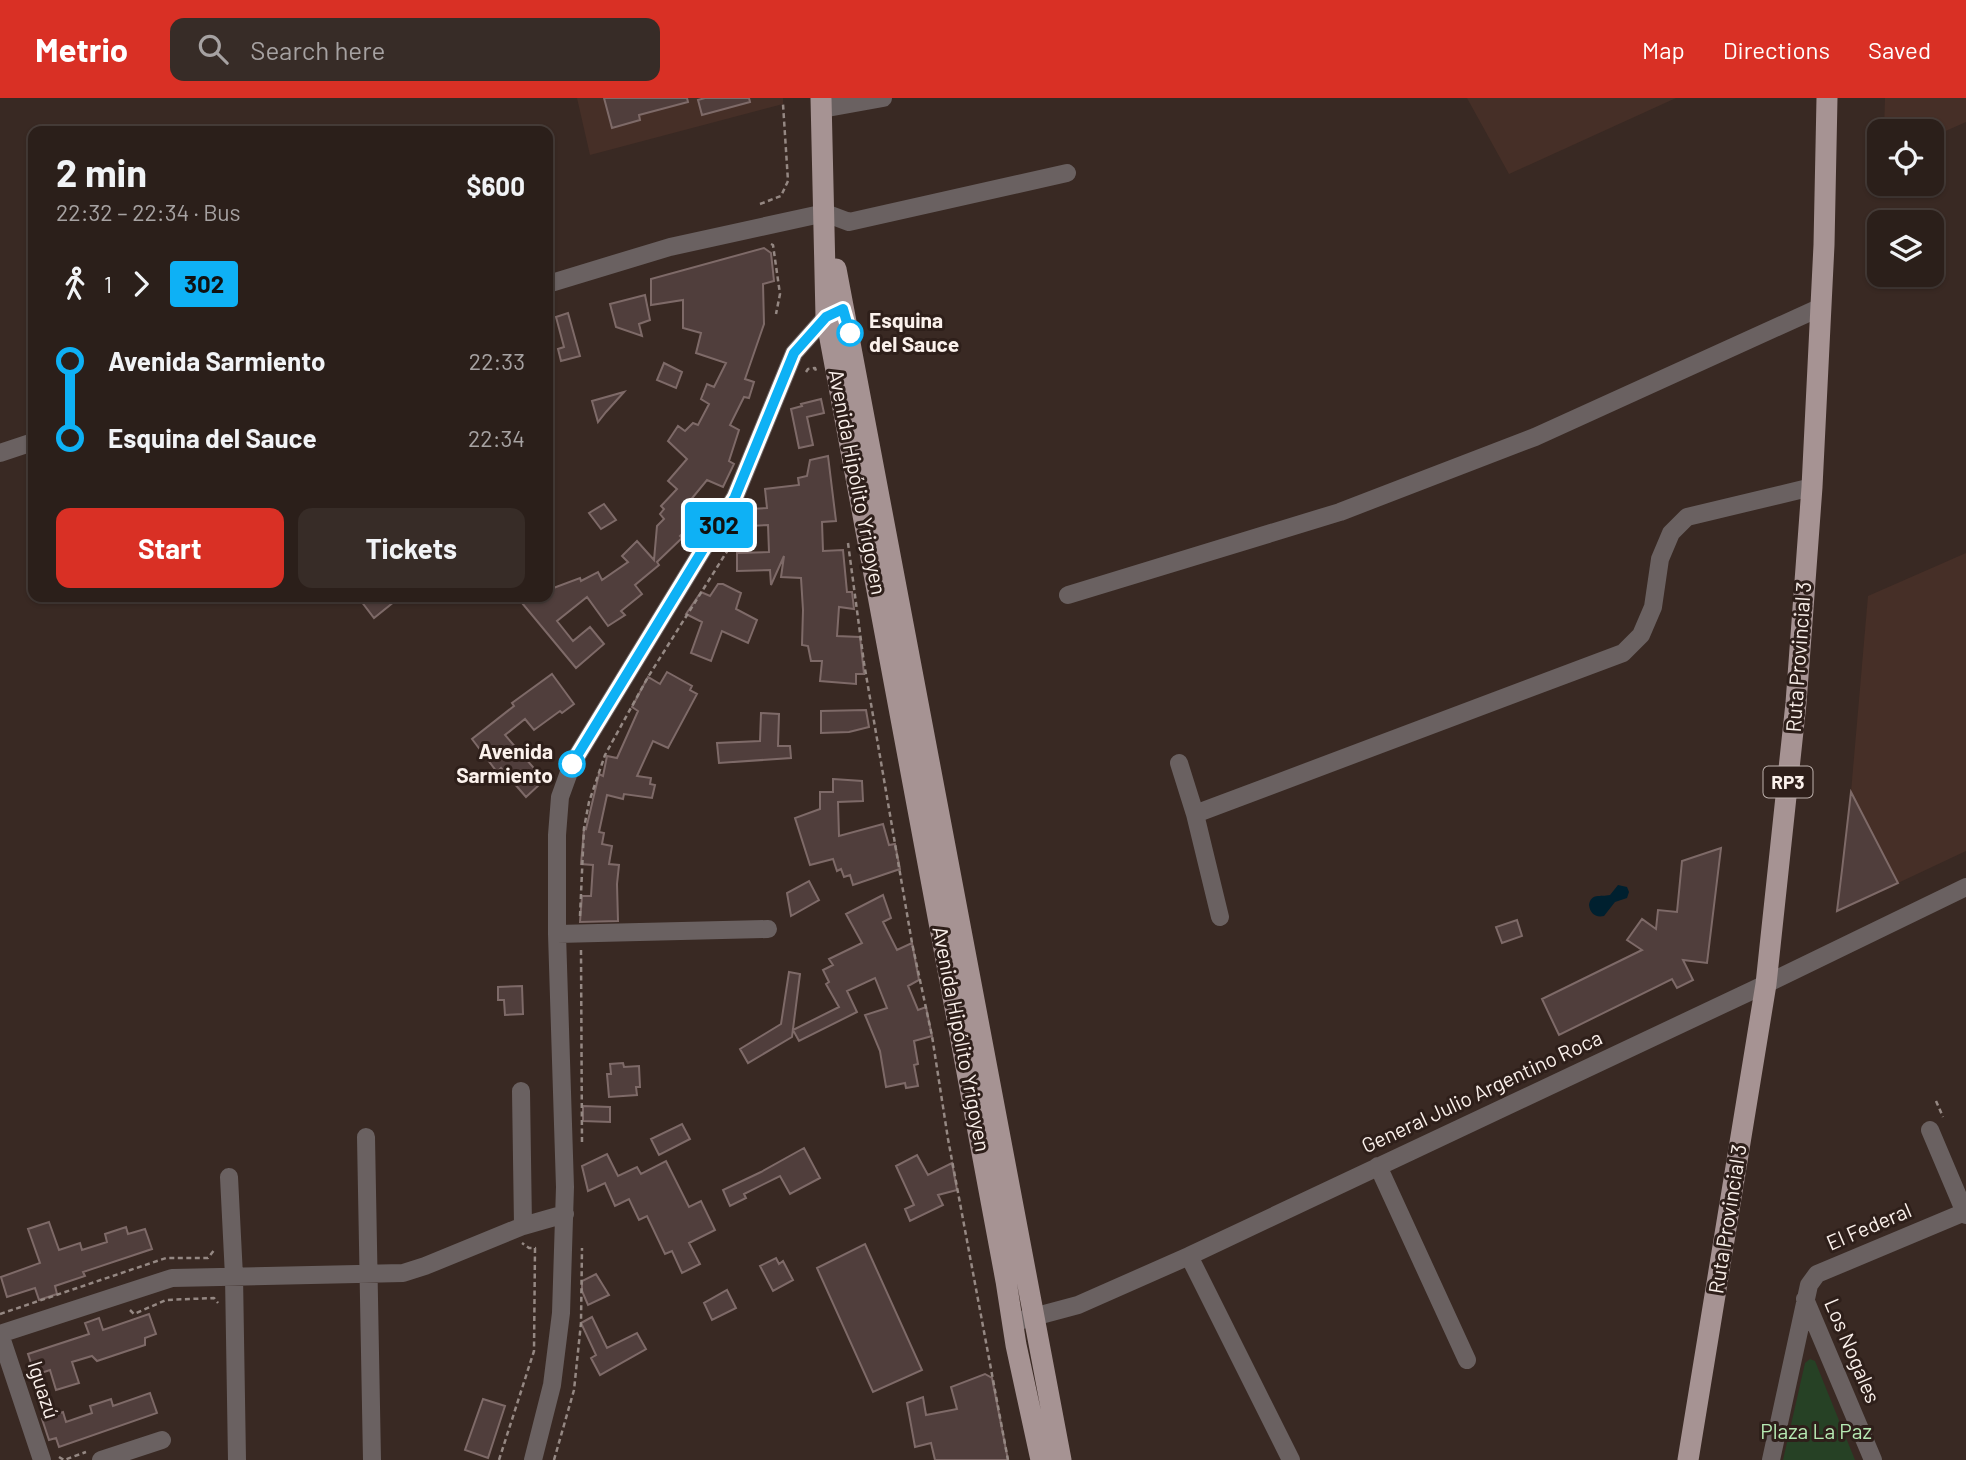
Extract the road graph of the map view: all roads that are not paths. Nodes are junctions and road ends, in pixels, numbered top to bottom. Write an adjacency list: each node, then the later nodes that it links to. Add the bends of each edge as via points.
1 (883, 98): 3 (street)
2 (1827, 98): 7 (main road, Ruta Provincial 3 / RP3)
3 (822, 104): 5 (main road, Avenida Hipólito Yrigoyen)
4 (1067, 173): 5 (street, via 849,222)
5 (825, 213): 6 (street, via 670,247); 8 (main road, Avenida Hipólito Yrigoyen)
6 (553, 282)
7 (1819, 308): 11 (main road, Ruta Provincial 3 / RP3); 12 (street, via 1535,437 1340,512)
8 (835, 313): 18 (street, via 794,353 735,497 566,776 557,835); 32 (main road, Avenida Hipólito Yrigoyen)
9 (28, 444): 10 (street)
10 (0, 453)
11 (1812, 487): 14 (street, via 1688,517 1671,533 1660,559 1653,607 1641,635 1623,653); 19 (main road, Ruta Provincial 3 / RP3, via 1796,703)
12 (1068, 595)
13 (1179, 763): 14 (street)
14 (1195, 814): 16 (street)
15 (1966, 887): 19 (street, General Julio Argentino Roca)
16 (1220, 917)
17 (768, 929): 18 (street)
18 (556, 934): 26 (street)
19 (1766, 984): 23 (street, General Julio Argentino Roca); 44 (main road, Ruta Provincial 3 / RP3)
20 (521, 1091): 27 (street)
21 (1930, 1130): 25 (street)
22 (366, 1137): 29 (street)
23 (1378, 1166): 28 (street, General Julio Argentino Roca); 34 (street)
24 (229, 1177): 30 (street)
25 (1965, 1213): 31 (street, El Federal, via 1817,1274)
26 (565, 1214): 27 (street); 40 (street, via 561,1313 552,1385)
27 (520, 1233): 29 (street, via 403,1273)
28 (1189, 1256): 32 (street, General Julio Argentino Roca, via 1078,1305); 43 (street)
29 (369, 1274): 30 (street); 39 (street)
30 (234, 1276): 33 (street, via 172,1278); 38 (street)
31 (1805, 1299): 45 (street); 46 (street, Los Nogales)
32 (1022, 1320): 41 (main road, Avenida Hipólito Yrigoyen); 42 (main road, Avenida Hipólito Yrigoyen)
33 (0, 1334): 37 (street, Iguazú)
34 (1467, 1360)
35 (162, 1440): 36 (street)
36 (96, 1455)
37 (50, 1458)
38 (237, 1460)
39 (372, 1460)
40 (533, 1460)
41 (1041, 1460)
42 (1061, 1460)
43 (1291, 1460)
44 (1688, 1460)
45 (1771, 1460)
46 (1873, 1460)

